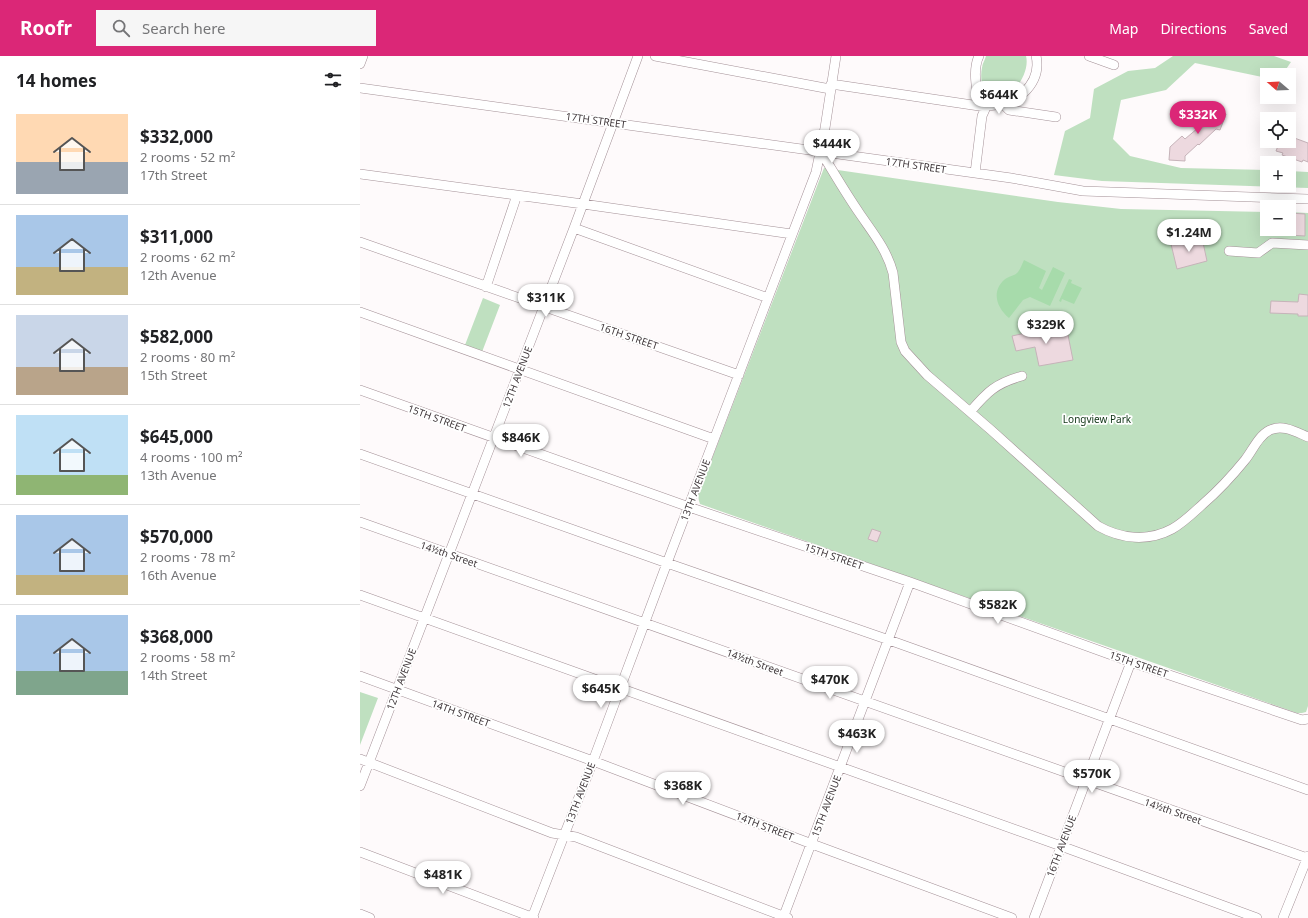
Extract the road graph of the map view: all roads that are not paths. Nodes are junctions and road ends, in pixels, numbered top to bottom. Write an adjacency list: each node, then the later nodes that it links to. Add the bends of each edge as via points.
1 (363, 56): 8 (street)
2 (638, 56): 15 (street, 12TH AVENUE)
3 (655, 56): 10 (street)
4 (836, 56): 10 (street, 13TH AVENUE)
5 (979, 56): 13 (street, via 975,78 977,92)
6 (1036, 56): 12 (street, via 1037,66 1026,91)
7 (1089, 56): 9 (street)
8 (360, 64)
9 (1114, 65)
10 (831, 87): 13 (street); 16 (street, 13TH AVENUE)
11 (360, 88): 15 (street, 17TH STREET)
12 (1004, 105): 13 (street); 14 (street, via 1009,110)
13 (986, 106): 17 (street, via 982,116)
14 (1056, 117)
15 (614, 123): 16 (street, 17TH STREET); 21 (street, 12TH AVENUE)
16 (821, 152): 17 (street, 17TH STREET); 23 (street, 13TH AVENUE); 35 (street, via 883,246 890,262 901,342 905,352)
17 (975, 173): 20 (street, 17TH STREET, via 1083,191)
18 (360, 174): 19 (street)
19 (517, 195): 21 (street); 27 (street)
20 (1308, 199)
21 (583, 204): 22 (street, 12TH AVENUE); 23 (street)
22 (574, 228): 28 (street); 29 (street, 12TH AVENUE)
23 (792, 234): 28 (street, 13TH AVENUE)
24 (360, 242): 27 (street, 16TH STREET)
25 (1308, 245): 26 (street, via 1272,243 1258,252)
26 (1229, 251)
27 (486, 287): 29 (street, 16TH STREET)
28 (768, 298): 32 (street, 13TH AVENUE)
29 (544, 306): 31 (street, 12TH AVENUE); 32 (street, 16TH STREET)
30 (360, 312): 31 (street)
31 (520, 369): 37 (street, 12TH AVENUE); 38 (street)
32 (739, 375): 38 (street, 13TH AVENUE)
33 (1022, 376): 35 (street, via 1002,382)
34 (360, 390): 37 (street, 15TH STREET)
35 (970, 412): 36 (street, via 1098,526 1110,532 1138,538 1161,534 1186,519 1228,480 1264,434 1278,428 1287,428)
36 (1308, 437)
37 (493, 438): 40 (street, 12TH AVENUE); 41 (street, 15TH STREET)
38 (714, 439): 41 (street, 13TH AVENUE)
39 (360, 454): 40 (street)
40 (472, 494): 43 (street, 12TH AVENUE); 44 (street)
41 (689, 507): 44 (street, 13TH AVENUE); 45 (street, 15TH STREET)
42 (360, 522): 43 (street, 14½th Street)
43 (449, 554): 47 (street, 12TH AVENUE); 48 (street, 14½th Street)
44 (667, 563): 48 (street, 13TH AVENUE); 49 (street)
45 (910, 582): 49 (street, 15TH AVENUE); 50 (street, 15TH STREET)
46 (360, 595): 47 (street)
47 (424, 618): 52 (street); 53 (street, 12TH AVENUE)
48 (644, 623): 52 (street, 13TH AVENUE); 54 (street, 14½th Street)
49 (889, 640): 54 (street, 15TH AVENUE); 55 (street)
50 (1131, 662): 55 (street, 16TH AVENUE); 56 (street, 15TH STREET, via 1302,720)
51 (360, 676): 53 (street, 14TH STREET)
52 (620, 688): 58 (street, 13TH AVENUE); 59 (street)
53 (398, 690): 57 (street, 12TH AVENUE); 58 (street, 14TH STREET)
54 (865, 701): 59 (street, 15TH AVENUE); 60 (street, 14½th Street)
55 (1109, 718): 60 (street, 16TH AVENUE); 62 (street)
56 (1308, 719)
57 (364, 761): 61 (street, 12TH AVENUE); 63 (street, via 552,833)
58 (593, 761): 63 (street, 13TH AVENUE); 64 (street, 14TH STREET)
59 (841, 767): 64 (street, 15TH AVENUE); 65 (street)
60 (1086, 780): 65 (street, 16TH AVENUE); 67 (street, 14½th Street)
61 (360, 786)
62 (1308, 790)
63 (564, 835): 70 (street, via 576,837); 72 (street, 13TH AVENUE)
64 (812, 844): 70 (street, 15TH AVENUE); 73 (street, 14TH STREET)
65 (1061, 846): 74 (street, 16TH AVENUE); 75 (street)
66 (360, 852): 72 (street)
67 (1308, 857): 68 (street)
68 (1305, 873): 76 (street)
69 (360, 914): 71 (street)
70 (785, 917)
71 (370, 918)
72 (533, 918)
73 (1012, 918)
74 (1034, 918)
75 (1257, 918)
76 (1283, 918)

